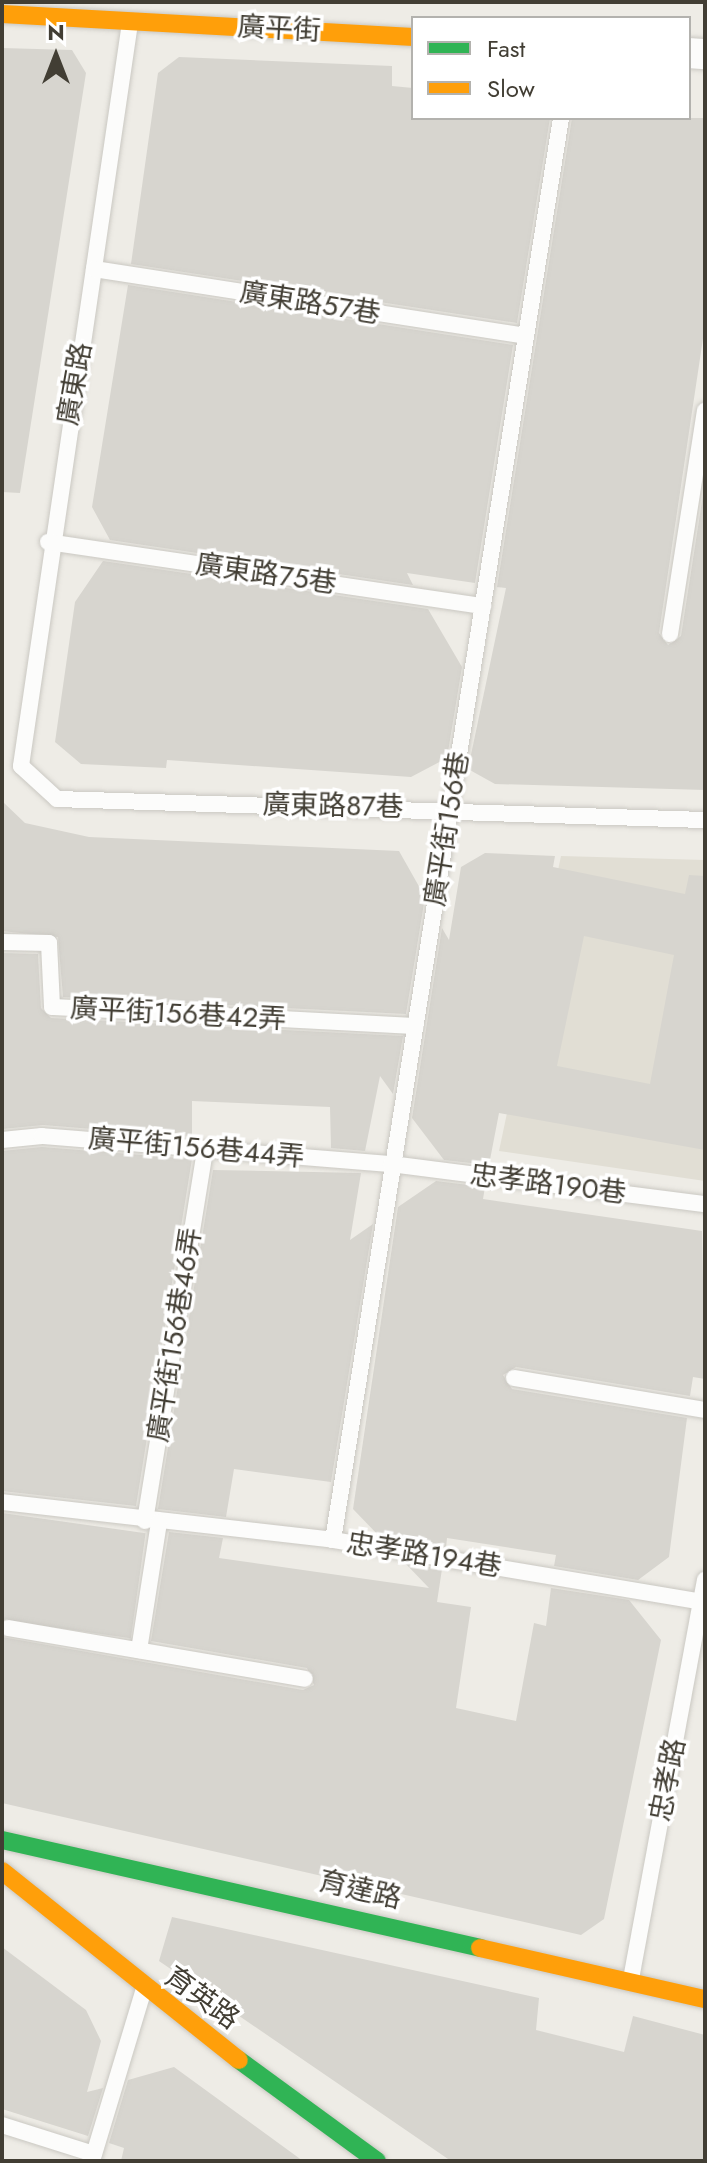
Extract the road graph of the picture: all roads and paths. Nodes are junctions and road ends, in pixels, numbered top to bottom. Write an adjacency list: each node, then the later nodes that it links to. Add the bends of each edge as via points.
1 (132, 11): 2 (street, 廣平街); 3 (street, 廣平街); 5 (lane, 廣東路)
2 (2, 14)
3 (411, 37)
4 (561, 120): 6 (lane, 廣平街156巷)
5 (94, 269): 6 (lane, 廣東路57巷); 8 (lane, 廣東路)
6 (526, 336): 9 (lane, 廣平街156巷)
7 (705, 411): 10 (lane)
8 (48, 542): 9 (lane, 廣東路75巷); 11 (lane, 廣東路)
9 (483, 606): 12 (lane, 廣平街156巷)
10 (670, 634)
11 (21, 766): 12 (lane, 廣東路87巷, via 57,799)
12 (450, 809): 13 (lane, 廣東路87巷); 15 (lane, 廣平街156巷)
13 (705, 820)
14 (2, 942): 15 (lane, 廣平街156巷42弄, via 49,943 52,1007)
15 (416, 1026): 18 (lane, 廣平街156巷)
16 (2, 1140): 17 (lane, 廣平街156巷44弄)
17 (205, 1149): 18 (lane, 廣平街156巷44弄); 23 (lane, 廣平街156巷46弄)
18 (391, 1164): 19 (lane, 忠孝路190巷); 24 (lane, 廣平街156巷)
19 (705, 1204)
20 (514, 1378): 21 (lane)
21 (705, 1410)
22 (2, 1502): 23 (lane, 忠孝路194巷)
23 (152, 1522): 24 (lane, 忠孝路194巷); 28 (lane, 廣平街156巷46弄)
24 (333, 1540): 26 (lane, 忠孝路194巷)
25 (705, 1580): 26 (lane, 忠孝路)
26 (703, 1601): 32 (lane, 忠孝路)
27 (8, 1628): 28 (lane)
28 (139, 1650): 29 (lane)
29 (305, 1679)
30 (2, 1840): 32 (street, 育達路)
31 (2, 1871): 33 (street, 育英路)
32 (631, 1979): 34 (street, 育達路)
33 (144, 1991): 36 (lane); 37 (street, 育英路)
34 (705, 1999)
35 (2, 2125): 36 (lane)
36 (93, 2157)
37 (377, 2161)

